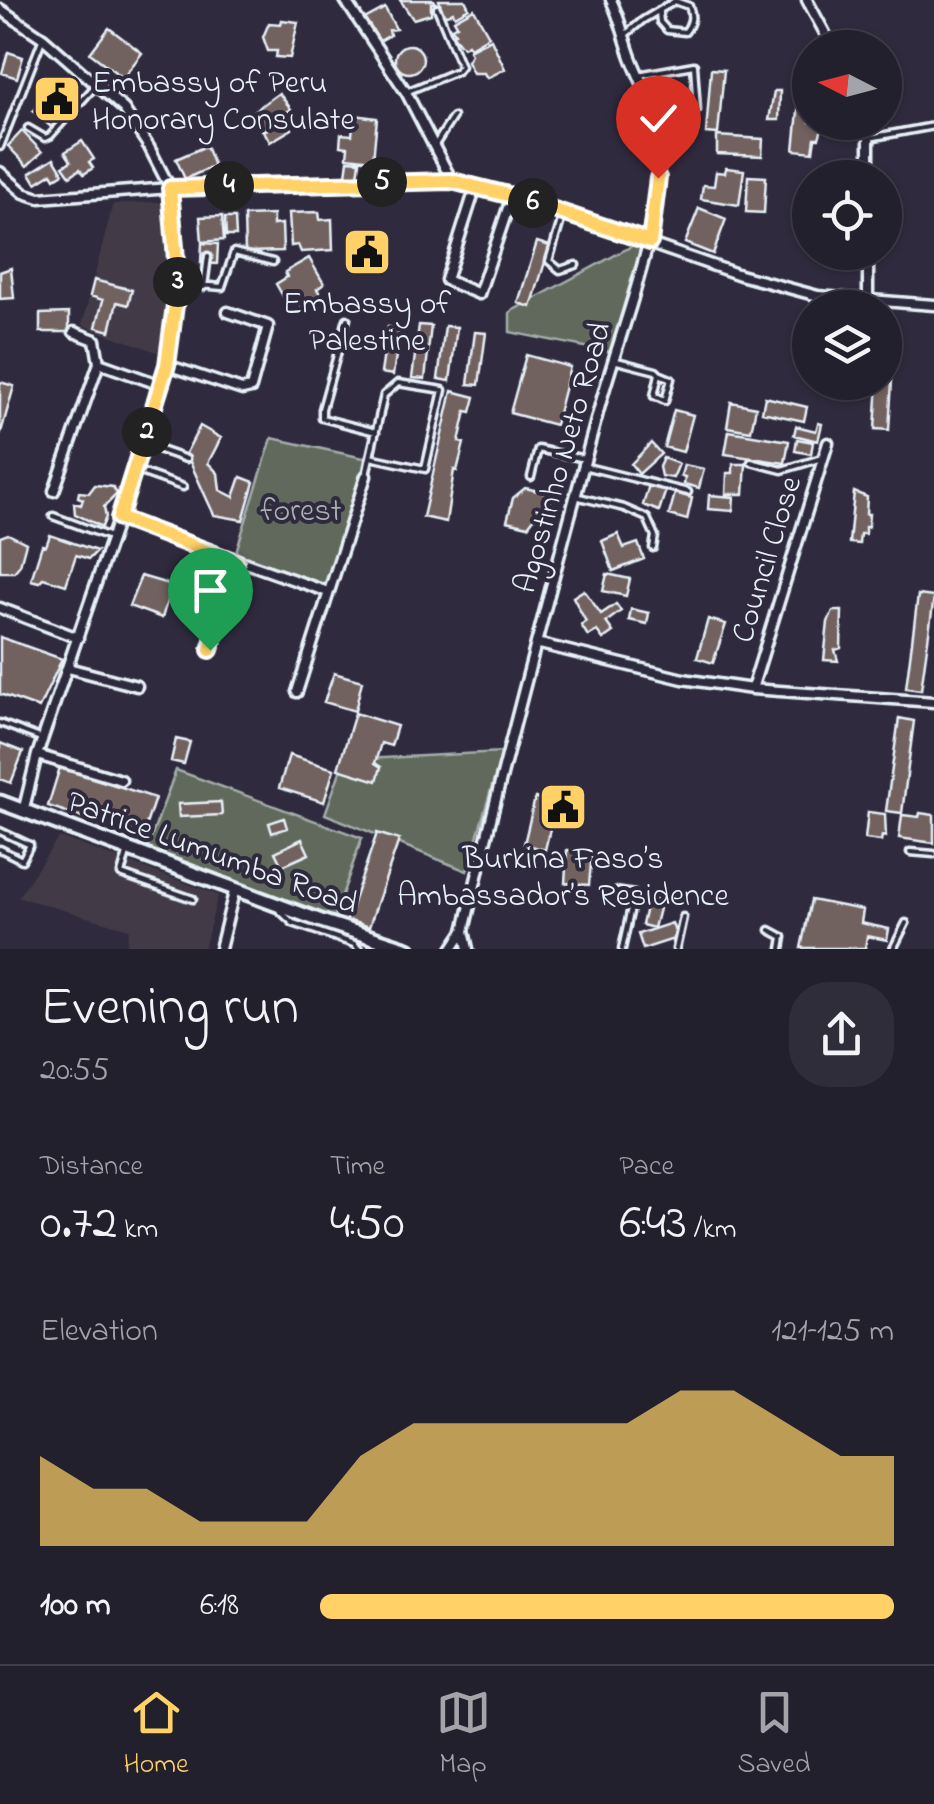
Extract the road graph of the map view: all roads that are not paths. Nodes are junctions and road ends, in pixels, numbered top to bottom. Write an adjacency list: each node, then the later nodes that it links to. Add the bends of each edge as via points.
1 (345, 0): 12 (street)
2 (611, 0): 8 (street, Agostinho Neto Road)
3 (807, 0): 7 (street)
4 (437, 8): 12 (lane, via 460,66)
5 (0, 9): 9 (street)
6 (659, 12): 6 (lane, via 684,3 690,25 684,32 666,30); 8 (lane)
7 (823, 30)
8 (625, 35): 10 (street, Agostinho Neto Road)
9 (43, 38): 11 (street); 19 (lane)
10 (638, 74): 13 (lane, via 694,65); 26 (street, Agostinho Neto Road, via 658,133)
11 (97, 84): 16 (lane, via 50,136); 23 (street, via 124,109)
12 (406, 92): 18 (street)
13 (697, 110)
14 (453, 117): 18 (lane)
15 (934, 126): 17 (lane)
16 (28, 128)
17 (902, 132)
18 (435, 145): 21 (street)
19 (0, 148)
20 (0, 172): 23 (street, via 40,198)
21 (452, 181): 22 (street); 23 (street)
22 (476, 186): 24 (street); 24 (street, via 446,280 479,294)
23 (170, 188): 30 (street)
24 (512, 196): 25 (street)
25 (563, 214): 26 (street); 29 (lane, via 549,261 560,270)
26 (650, 242): 32 (street); 38 (street, Agostinho Neto Road)
27 (208, 256): 31 (lane)
28 (273, 262): 31 (lane, via 234,252 222,288)
29 (576, 265)
30 (178, 283): 31 (lane); 40 (street)
31 (204, 286)
32 (796, 290)
33 (902, 302): 34 (street)
34 (934, 305)
35 (228, 312): 40 (street, via 268,326 251,388)
36 (347, 319): 43 (lane, via 322,418)
37 (74, 332): 39 (street, via 95,340)
38 (612, 359): 41 (lane); 50 (street, Agostinho Neto Road)
39 (99, 363): 42 (street); 55 (street)
40 (167, 365): 42 (street)
41 (659, 374): 41 (lane, via 654,396 664,402 671,380)
42 (161, 385): 45 (street)
43 (376, 432): 46 (lane); 46 (lane, via 384,395 394,384 443,390 425,469)
44 (828, 443): 47 (street, Council Close)
45 (143, 444): 48 (lane); 51 (street)
46 (370, 457): 52 (lane)
47 (822, 458): 49 (lane, via 782,470); 70 (street, Council Close)
48 (186, 459)
49 (751, 462)
50 (584, 463): 53 (lane, via 538,449); 56 (lane); 57 (street, Agostinho Neto Road)
51 (135, 470): 54 (lane); 59 (street)
52 (366, 476): 63 (street)
53 (531, 477)
54 (182, 486)
55 (54, 491)
56 (688, 492)
57 (575, 496): 61 (lane, via 647,518); 66 (street, Agostinho Neto Road)
58 (52, 516): 60 (lane)
59 (119, 518): 60 (street); 62 (street)
60 (112, 538): 65 (street)
61 (653, 548)
62 (236, 562): 63 (street); 67 (lane)
63 (328, 592): 71 (street)
64 (0, 608): 65 (street)
65 (78, 638): 68 (street)
66 (536, 642): 70 (street); 91 (street, Agostinho Neto Road)
67 (210, 650)
68 (68, 668): 69 (street); 74 (street)
69 (137, 686)
70 (752, 690): 72 (street)
71 (297, 692)
72 (934, 702)
73 (0, 724): 74 (lane)
74 (43, 740): 75 (street)
75 (37, 755): 76 (street); 78 (street)
76 (121, 780)
77 (0, 802): 78 (street, Patrice Lumumba Road)
78 (23, 812): 81 (street, Patrice Lumumba Road)
79 (0, 831): 80 (lane, via 30,846 22,860)
80 (0, 848)
81 (128, 850): 84 (street, Patrice Lumumba Road); 86 (lane, via 121,874)
82 (910, 852): 83 (lane)
83 (934, 854)
84 (235, 888): 87 (street, Patrice Lumumba Road); 92 (street)
85 (615, 890): 97 (lane, via 634,894)
86 (193, 899)
87 (274, 904): 93 (lane, via 293,922); 94 (street, Patrice Lumumba Road)
88 (683, 917): 98 (lane)
89 (906, 923): 100 (lane)
90 (770, 930): 99 (lane, via 783,937)
91 (464, 931): 95 (street, Agostinho Neto Road); 96 (street, Agostinho Neto Road)
92 (220, 949)
93 (358, 949)
94 (408, 949)
95 (452, 949)
96 (468, 949)
97 (622, 949)
98 (676, 949)
99 (781, 949)
100 (893, 949)

